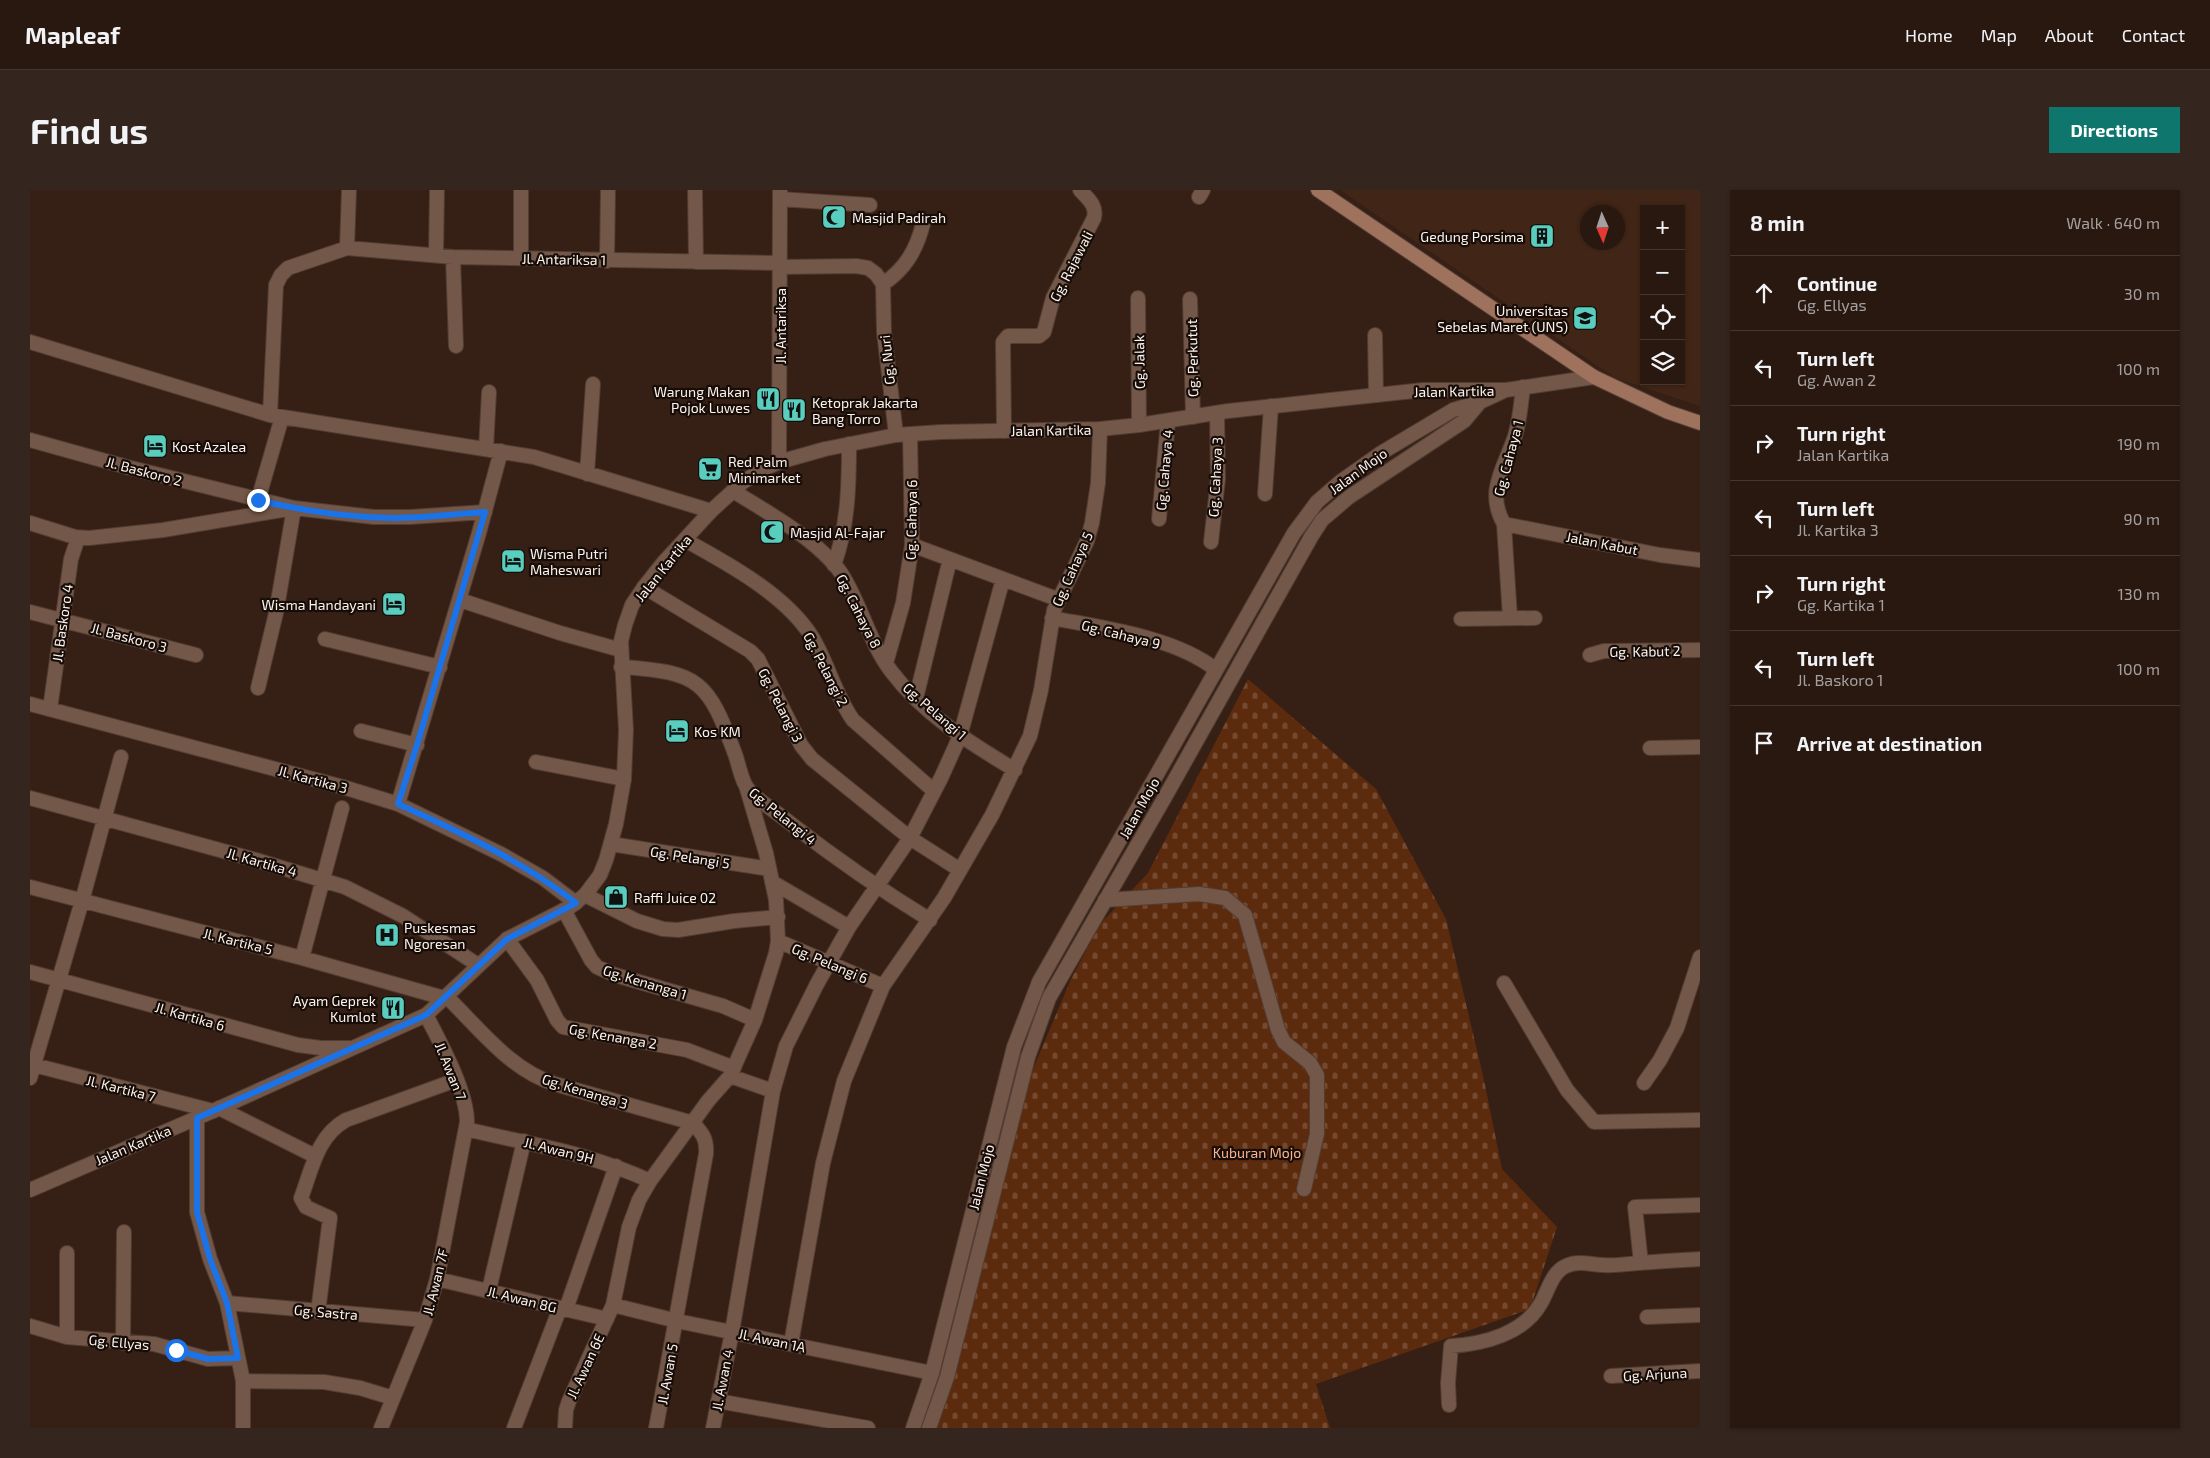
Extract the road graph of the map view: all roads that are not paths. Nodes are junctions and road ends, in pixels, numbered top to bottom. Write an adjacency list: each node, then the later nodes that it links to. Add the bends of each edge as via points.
1 (349, 190): 11 (street)
2 (436, 190): 12 (street)
3 (521, 190): 14 (street)
4 (608, 190): 15 (street)
5 (695, 190): 16 (street)
6 (1080, 190): 39 (street, Gg. Rajawali, via 1092,202 1094,218 1053,298 1044,332 1039,336 1008,336 1002,342)
7 (1318, 190): 24 (main road)
8 (780, 194): 9 (street); 17 (street, Jl. Antariksa)
9 (870, 205)
10 (923, 224): 18 (street, via 911,257 897,274)
11 (347, 248): 12 (street, Jl. Antariksa 1); 33 (street, via 288,268 276,285)
12 (436, 255): 13 (street, Jl. Antariksa 1)
13 (454, 257): 14 (street, Jl. Antariksa 1); 23 (street)
14 (521, 258): 15 (street, Jl. Antariksa 1)
15 (607, 261): 16 (street, Jl. Antariksa 1)
16 (696, 262): 17 (street, Jl. Antariksa 1)
17 (780, 265): 18 (street, Jl. Antariksa 1, via 868,268); 46 (street, Jl. Antariksa)
18 (883, 284): 41 (street, Gg. Nuri, via 884,332)
19 (1138, 298): 37 (street, Gg. Jalak)
20 (1190, 299): 34 (street, Gg. Perkutut)
21 (1374, 334): 29 (street)
22 (30, 342): 33 (street)
23 (456, 346)
24 (1594, 377): 26 (street, Jalan Mojo); 36 (main road)
25 (593, 384): 47 (street)
26 (1523, 386): 27 (street, Jalan Mojo); 56 (street, Gg. Cahaya 1, via 1515,436 1497,489 1496,508)
27 (1506, 390): 29 (street, Jalan Kartika, via 1431,390); 30 (street, Jalan Mojo)
28 (489, 392): 44 (street)
29 (1376, 395): 31 (street, Jalan Kartika)
30 (1480, 402): 82 (street, Jalan Mojo, via 1453,410 1381,453 1317,502 1294,533); 99 (street, via 1464,421 1367,483 1322,520)
31 (1271, 406): 32 (street, Jalan Kartika); 49 (street)
32 (1217, 412): 34 (street, Jalan Kartika); 59 (street, Gg. Cahaya 3, via 1218,479)
33 (276, 416): 44 (street); 50 (street)
34 (1193, 417): 35 (street, Jalan Kartika)
35 (1168, 421): 37 (street, Jalan Kartika); 54 (street, Gg. Cahaya 4)
36 (1700, 424)
37 (1139, 425): 38 (street, Jalan Kartika)
38 (1100, 429): 39 (street, Jalan Kartika); 67 (street, Gg. Cahaya 5, via 1098,483 1092,524 1087,541)
39 (1004, 431): 40 (street, Jalan Kartika)
40 (910, 434): 41 (street, Jalan Kartika); 60 (street, Gg. Cahaya 6)
41 (896, 435): 43 (street, Jalan Kartika)
42 (30, 440): 50 (street, Jl. Baskoro 2)
43 (848, 444): 46 (street, Jalan Kartika); 63 (street, via 847,510)
44 (486, 449): 45 (street)
45 (501, 451): 47 (street, via 551,461); 53 (street)
46 (778, 462): 48 (street, Jalan Kartika)
47 (587, 474): 52 (street)
48 (733, 491): 52 (street, Jalan Kartika); 63 (street, Gg. Cahaya 8, via 798,534)
49 (1265, 494)
50 (258, 500): 51 (street, Jl. Baskoro 2)
51 (294, 508): 53 (street, via 393,518); 57 (street, via 163,530); 83 (street, via 276,613)
52 (711, 511): 58 (street, Jalan Kartika)
53 (485, 512): 66 (street)
54 (1159, 519)
55 (30, 523): 57 (street)
56 (1504, 524): 62 (street, Jalan Kabut); 70 (street, Gg. Cahaya 1)
57 (78, 538): 72 (street, Jl. Baskoro 4, via 70,559)
58 (685, 540): 65 (street, Jalan Kartika); 98 (street, Gg. Pelangi 2, via 716,556 794,613 812,637 853,720)
59 (1211, 542)
60 (912, 546): 61 (street); 79 (street, Gg. Cahaya 6, via 903,603)
61 (950, 559): 64 (street); 84 (street)
62 (1700, 560)
63 (834, 565): 79 (street, Gg. Cahaya 8)
64 (1003, 579): 67 (street); 88 (street, Jl. Awan 4)
65 (644, 586): 75 (street, Jalan Kartika, via 624,625); 104 (street, Gg. Pelangi 3, via 750,651 761,664 801,745 812,759)
66 (460, 600): 75 (street); 81 (street)
67 (1057, 600): 69 (street, Gg. Cahaya 5)
68 (30, 612): 72 (street, Jl. Baskoro 3)
69 (1052, 618): 82 (street, Gg. Cahaya 9, via 1154,640 1196,657); 94 (street, Gg. Cahaya 5, via 1030,736)
70 (1510, 618): 71 (street); 73 (street)
71 (1535, 618)
72 (62, 620): 77 (street, Jl. Baskoro 3); 86 (street, Jl. Baskoro 4)
73 (1461, 620)
74 (325, 639): 81 (street)
75 (621, 650): 80 (street, Jalan Kartika)
76 (1700, 650): 78 (street, Gg. Kabut 2, via 1604,651)
77 (196, 655)
78 (1590, 655)
79 (886, 663): 84 (street, Gg. Pelangi 1)
80 (621, 667): 95 (street, Jalan Kartika, via 626,730); 96 (street, Gg. Pelangi 4, via 659,670 685,677 708,694 720,714)
81 (440, 668): 89 (street)
82 (1215, 669): 97 (street, Jalan Mojo)
83 (258, 688)
84 (916, 698): 88 (street, Gg. Pelangi 1)
85 (30, 704): 86 (street, Jl. Kartika 3)
86 (50, 710): 101 (street, Jl. Kartika 3)
87 (361, 731): 89 (street)
88 (960, 736): 94 (street, Gg. Pelangi 1); 98 (street, Jl. Awan 4)
89 (417, 745): 101 (street)
90 (1700, 747): 91 (street)
91 (1650, 748)
92 (121, 757): 103 (street)
93 (536, 762): 95 (street)
94 (1015, 770): 106 (street, Gg. Cahaya 5)
95 (624, 779): 105 (street, Jalan Kartika)
96 (747, 788): 107 (street, Jl. Awan 6E); 110 (street, Gg. Pelangi 4)
97 (1150, 788): 99 (street); 170 (street, Jalan Mojo, via 1039,982 1027,1010 1014,1047)
98 (934, 791): 104 (street, Jl. Awan 4)
99 (1165, 797): 111 (street)
100 (30, 798): 103 (street, Jl. Kartika 4)
101 (398, 804): 113 (street, Jl. Kartika 3, via 501,854 543,878)
102 (342, 808): 108 (street)
103 (104, 818): 108 (street, Jl. Kartika 4); 112 (street)
104 (910, 838): 106 (street, Gg. Pelangi 3); 110 (street, Jl. Awan 4)
105 (611, 844): 107 (street, Gg. Pelangi 5); 113 (street, Jalan Kartika, via 600,876)
106 (960, 870): 115 (street, Gg. Cahaya 5)
107 (771, 876): 114 (street, Jl. Awan 6E); 116 (street)
108 (324, 879): 120 (street); 122 (street, Jl. Kartika 4, via 396,912)
109 (30, 887): 112 (street, Jl. Kartika 5)
110 (877, 887): 115 (street, Gg. Pelangi 4); 116 (street, Jl. Awan 4)
111 (1105, 900): 145 (street, via 1199,894 1225,898 1245,915 1278,1030 1284,1042 1310,1063 1317,1075 1317,1134); 184 (street, via 1049,998 1031,1048 947,1377)
112 (82, 901): 120 (street, Jl. Kartika 5); 124 (street)
113 (575, 903): 114 (street, via 663,929 678,930); 117 (street, Jalan Kartika); 129 (street, Gg. Kenanga 1, via 591,960 598,967 615,975 723,1006)
114 (778, 917): 118 (street, Jl. Awan 6E)
115 (930, 920): 126 (street, Gg. Cahaya 5)
116 (849, 928): 121 (street, Jl. Awan 4)
117 (507, 939): 122 (street, Jalan Kartika); 132 (street, Gg. Kenanga 2, via 537,980 563,1027 687,1050)
118 (778, 941): 121 (street, Gg. Pelangi 6); 129 (street, Jl. Awan 6E)
119 (1700, 957): 134 (street, via 1677,1028)
120 (302, 958): 127 (street, Jl. Kartika 5)
121 (829, 962): 126 (street, Gg. Pelangi 6); 135 (street, Jl. Awan 4, via 792,1032)
122 (478, 965): 127 (street, Jalan Kartika)
123 (30, 972): 124 (street, Jl. Kartika 6)
124 (59, 979): 130 (street, Jl. Kartika 6, via 298,1045); 131 (street)
125 (1504, 983): 138 (street, via 1567,1090 1594,1122)
126 (883, 986): 167 (street, Gg. Cahaya 5, via 851,1063 832,1126)
127 (445, 997): 128 (street, Jalan Kartika); 139 (street, Gg. Kenanga 3, via 502,1052 535,1076)
128 (426, 1015): 130 (street, Jalan Kartika); 133 (street, Jl. Awan 7)
129 (755, 1020): 132 (street, Jl. Awan 6E)
130 (352, 1048): 136 (street, Jalan Kartika)
131 (31, 1069): 136 (street, Jl. Kartika 7)
132 (732, 1072): 135 (street, Gg. Kenanga 2); 139 (street, Jl. Awan 6E)
133 (456, 1080): 140 (street, Jl. Awan 7, via 467,1114); 142 (street, via 334,1126)
134 (1644, 1083)
135 (773, 1091): 164 (street, Jl. Awan 4)
136 (216, 1110): 137 (street, Jalan Kartika); 142 (street, Jl. Kartika 7)
137 (197, 1118): 146 (street, Jalan Kartika); 154 (street, via 197,1212)
138 (1700, 1120)
139 (693, 1123): 144 (street, Jl. Awan 6E); 162 (street, Jl. Awan 5, via 707,1144)
140 (466, 1130): 141 (street, Jl. Awan 9H); 152 (street, Jl. Awan 7F)
141 (524, 1141): 143 (street, Jl. Awan 9H); 153 (street)
142 (315, 1156): 157 (street, via 301,1198 306,1207 330,1218)
143 (616, 1166): 144 (street, Jl. Awan 9H); 156 (street)
144 (650, 1181): 155 (street, Jl. Awan 6E, via 633,1213)
145 (1304, 1189)
146 (30, 1190)
147 (1700, 1205): 151 (street, via 1635,1207)
148 (124, 1232): 166 (street)
149 (67, 1253): 165 (street)
150 (1700, 1259): 151 (street)
151 (1641, 1262): 175 (street, via 1604,1266 1571,1264 1564,1267 1540,1304 1520,1326 1495,1338 1450,1346)
152 (438, 1279): 153 (street, Jl. Awan 8G); 161 (street, Jl. Awan 7F)
153 (489, 1290): 156 (street, Jl. Awan 8G)
154 (227, 1303): 157 (street, Gg. Sastra); 168 (street)
155 (613, 1305): 160 (street, Jl. Awan 6E); 162 (street, Jl. Awan 1A)
156 (563, 1308): 160 (street, Jl. Awan 8G); 178 (street)
157 (318, 1312): 161 (street, Gg. Sastra)
158 (1700, 1315): 159 (street)
159 (1647, 1317)
160 (607, 1319): 179 (street, Jl. Awan 6E, via 569,1401)
161 (425, 1320): 173 (street, Jl. Awan 7F)
162 (677, 1321): 164 (street, Jl. Awan 1A); 180 (street, Jl. Awan 5)
163 (30, 1326): 165 (street, Gg. Ellyas)
164 (732, 1332): 167 (street, Jl. Awan 1A); 174 (street, Jl. Awan 4)
165 (67, 1337): 166 (street, Gg. Ellyas)
166 (123, 1343): 168 (street, Gg. Ellyas, via 154,1344 208,1359)
167 (791, 1344): 170 (street, Jl. Awan 1A)
168 (238, 1358): 172 (street)
169 (1700, 1371): 171 (street, Gg. Arjuna)
170 (932, 1373): 183 (street, Jalan Mojo)
171 (1611, 1376)
172 (243, 1381): 173 (street, via 324,1382); 176 (street)
173 (393, 1398): 177 (street, Jl. Awan 7F)
174 (718, 1401): 181 (street, Jl. Awan 4); 182 (street)
175 (1449, 1405)
176 (243, 1428)
177 (381, 1428)
178 (514, 1428)
179 (565, 1428)
180 (656, 1428)
181 (712, 1428)
182 (868, 1428)
183 (913, 1428)
184 (929, 1428)

